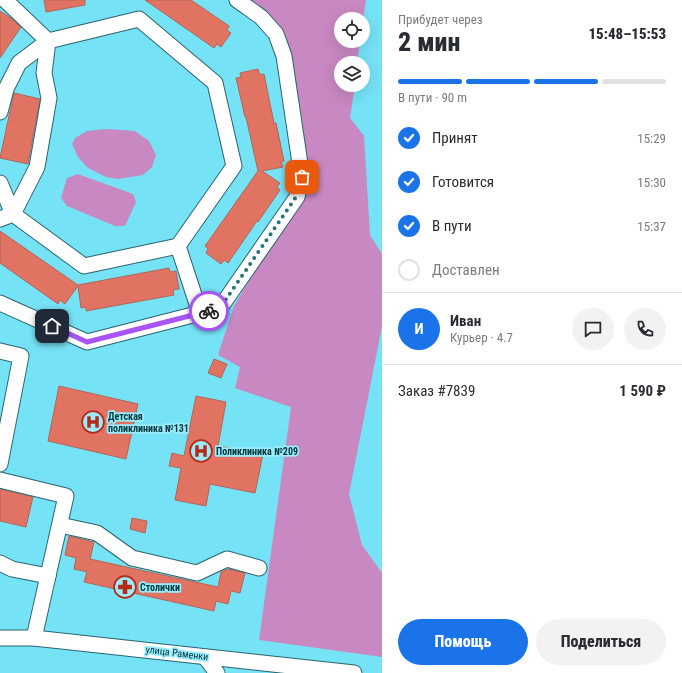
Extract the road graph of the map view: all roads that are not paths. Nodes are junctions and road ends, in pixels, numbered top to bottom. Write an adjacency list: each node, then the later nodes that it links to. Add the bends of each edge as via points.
1 (5, 0): 3 (street)
2 (237, 0): 9 (street, via 261,17 276,34 284,56 302,177 296,197 220,308)
3 (48, 41): 4 (street, via 19,63 6,89); 6 (street, via 44,73 50,98 37,167); 7 (street, via 139,19 215,83 234,166)
4 (0, 112)
5 (0, 183): 6 (street)
6 (7, 217): 7 (street, via 84,266)
7 (178, 246): 9 (street)
8 (0, 303): 9 (street, via 87,342)
9 (200, 313)
10 (0, 351): 11 (street, via 21,356)
11 (0, 464)
12 (0, 480): 13 (street, via 66,496)
13 (60, 526): 15 (street, via 97,533 132,558 197,573 227,559); 16 (street)
14 (0, 563): 16 (street, via 12,569)
15 (259, 568)
16 (48, 576): 18 (street)
17 (0, 638): 18 (street, улица Раменки)
18 (34, 638): 19 (street, улица Раменки)
19 (205, 657): 20 (street); 21 (street, улица Раменки)
20 (218, 673)
21 (354, 673)

